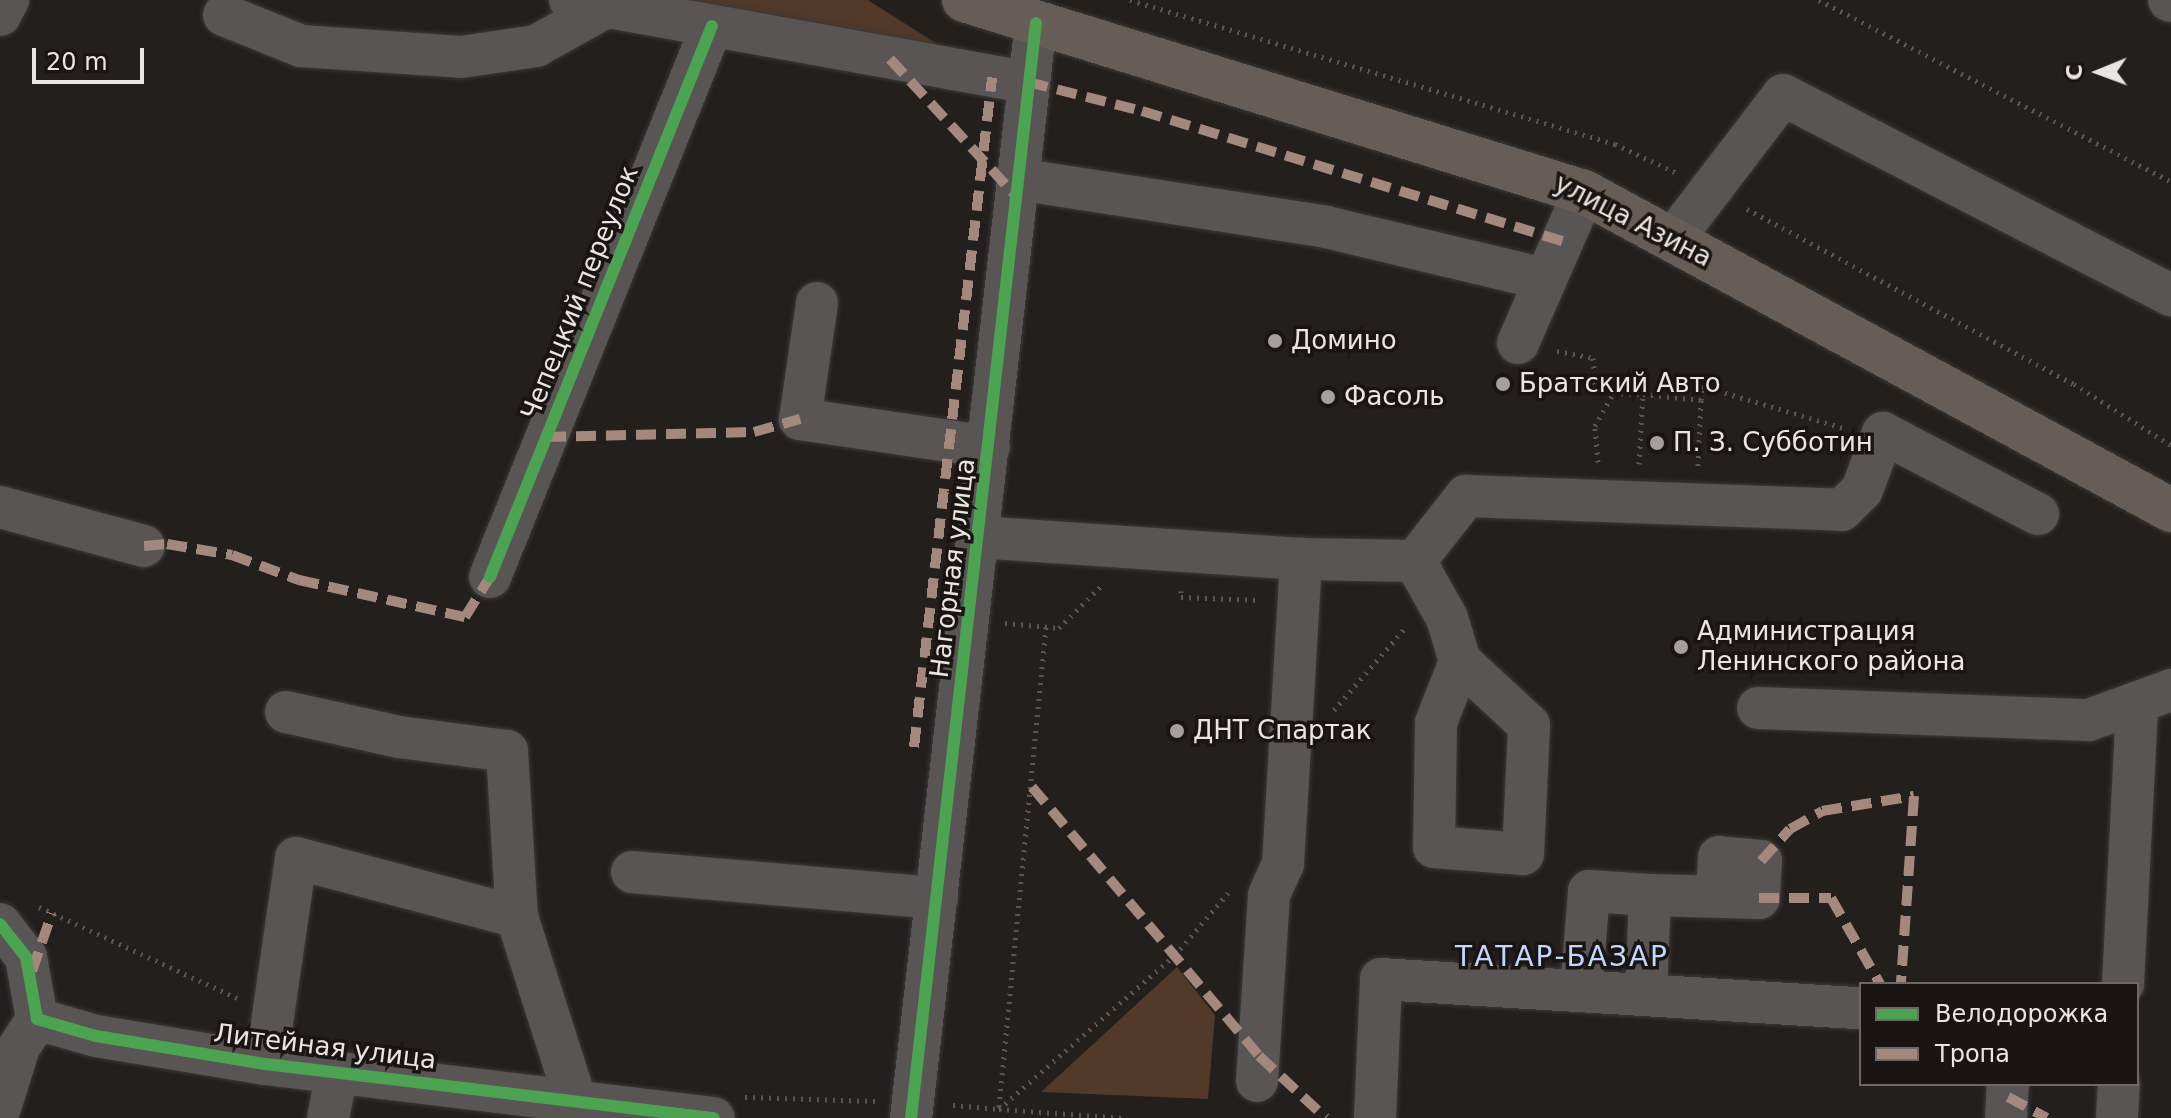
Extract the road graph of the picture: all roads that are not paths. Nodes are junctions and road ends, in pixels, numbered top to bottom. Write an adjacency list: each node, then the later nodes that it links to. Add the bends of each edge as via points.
1 (8, 0): 4 (street)
2 (964, 0): 6 (main road, улица Азина)
3 (598, 2): 5 (street, via 536,46 461,57 301,46); 7 (street)
4 (0, 15)
5 (224, 15)
6 (1036, 23): 8 (street, Нагорная улица); 10 (main road, улица Азина)
7 (712, 26): 8 (street); 24 (street, Чепецкий переулок)
8 (1028, 82): 9 (street, Нагорная улица)
9 (1017, 179): 12 (street, via 1326,227); 16 (street, Нагорная улица)
10 (1584, 192): 11 (main road, улица Азина); 12 (street)
11 (1673, 239): 13 (street, via 1783,95); 18 (main road, улица Азина)
12 (1545, 279): 15 (street)
13 (2171, 295)
14 (817, 303): 16 (street, via 800,419)
15 (1518, 343)
16 (989, 447): 20 (street, Нагорная улица)
17 (0, 507): 21 (street)
18 (2171, 510)
19 (2038, 514): 23 (street, via 1883,433 1862,490 1842,510 1466,496)
20 (978, 537): 22 (street); 32 (street, Нагорная улица)
21 (144, 546)
22 (1301, 559): 23 (street); 42 (street, via 1283,864 1269,895)
23 (1415, 561): 25 (street, via 1447,618)
24 (490, 577)
25 (1460, 661)
26 (2154, 698): 27 (street, via 2089,720); 35 (street)
27 (1758, 708)
28 (286, 712): 34 (street, via 399,737 507,751)
29 (632, 872): 32 (street)
30 (1650, 895): 31 (street); 36 (street, via 1589,891); 37 (street)
31 (1717, 896)
32 (937, 898): 49 (street, Нагорная улица)
33 (13, 912): 39 (street)
34 (517, 917): 40 (street, via 296,858); 45 (street)
35 (2123, 982)
36 (1581, 991): 37 (street); 50 (street, via 1381,979)
37 (1646, 995): 38 (street)
38 (1859, 1008)
39 (37, 1019): 40 (street, Литейная улица, via 96,1036); 46 (street, via 19,1047)
40 (266, 1064): 41 (street, Литейная улица)
41 (337, 1073): 45 (street, Литейная улица); 47 (street)
42 (1257, 1081)
43 (2008, 1086): 51 (street)
44 (2119, 1086): 52 (street)
45 (575, 1099): 48 (street, Литейная улица)
46 (0, 1108)
47 (328, 1118)
48 (714, 1118)
49 (911, 1118)
50 (1375, 1118)
51 (2006, 1118)
52 (2117, 1118)

